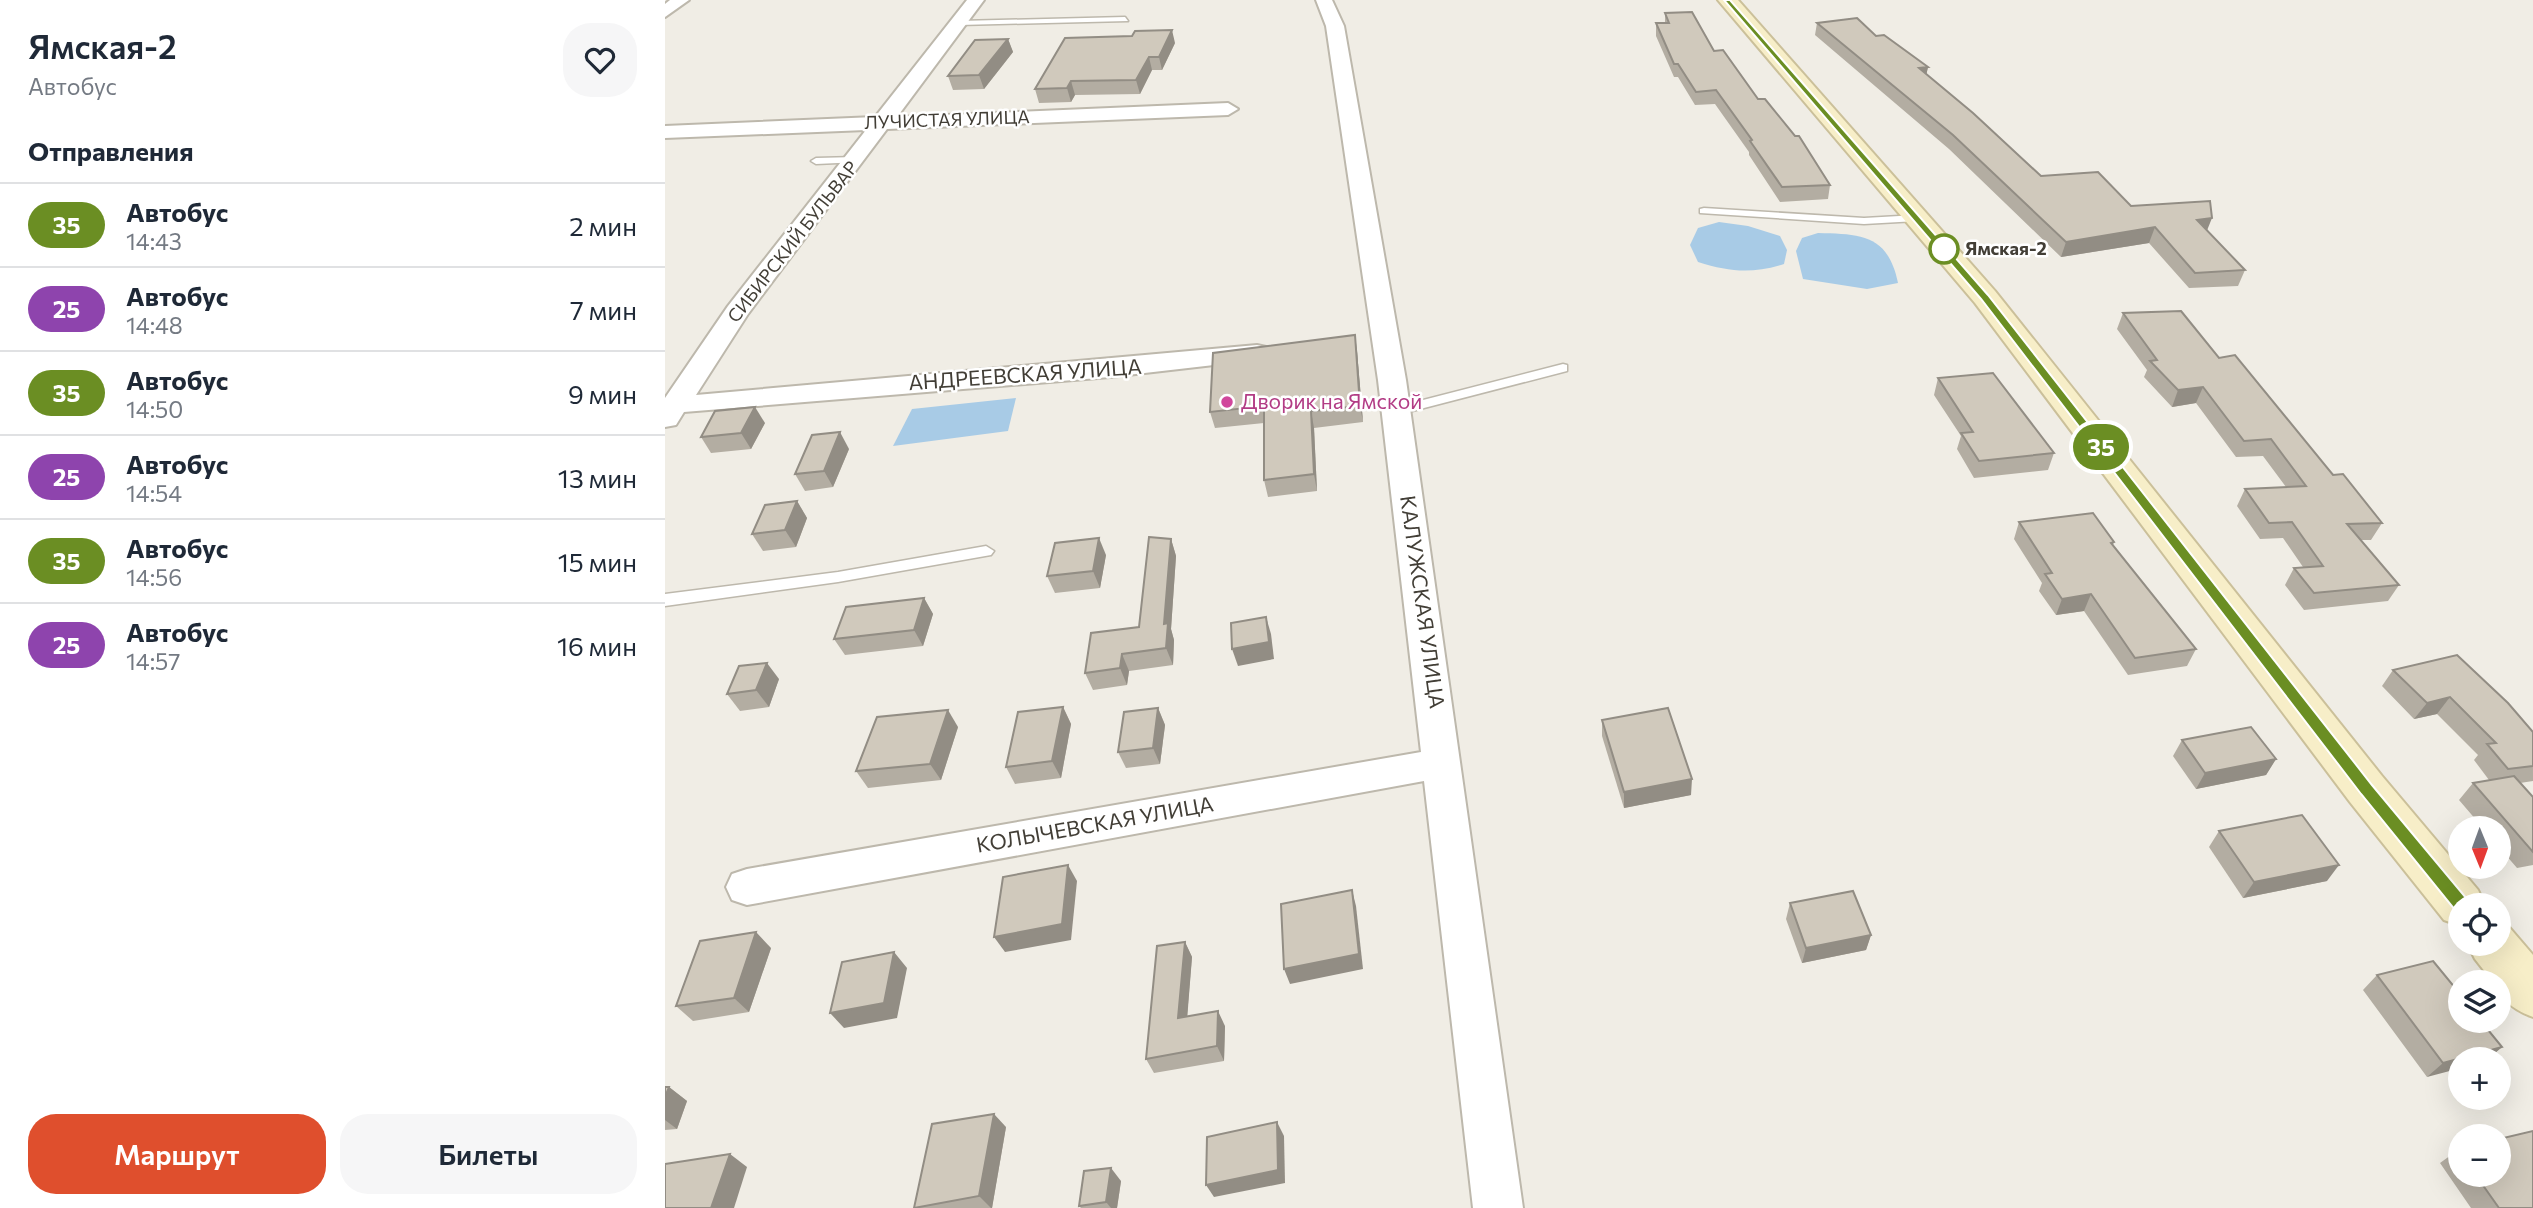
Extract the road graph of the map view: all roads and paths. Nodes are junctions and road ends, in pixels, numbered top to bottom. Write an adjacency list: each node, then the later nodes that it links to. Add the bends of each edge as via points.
1 (681, 0): 5 (street)
2 (976, 0): 7 (street, СИБИРСКИЙ БУЛЬВАР)
3 (1324, 0): 18 (street, КАЛУЖСКАЯ УЛИЦА, via 1335,26 1371,339)
4 (1728, 0): 14 (main road)
5 (665, 12)
6 (1125, 19): 7 (lane)
7 (959, 23): 9 (street, СИБИРСКИЙ БУЛЬВАР)
8 (1229, 110): 9 (street, ЛУЧИСТАЯ УЛИЦА)
9 (885, 123): 10 (street, ЛУЧИСТАЯ УЛИЦА); 11 (street, СИБИРСКИЙ БУЛЬВАР)
10 (665, 132)
11 (856, 160): 12 (lane); 17 (street, СИБИРСКИЙ БУЛЬВАР, via 737,311)
12 (816, 161)
13 (1704, 211): 14 (lane, via 1864,221)
14 (1917, 218): 23 (main road, via 1985,297)
15 (1277, 350): 17 (street, АНДРЕЕВСКАЯ УЛИЦА, via 1129,368 896,384)
16 (1563, 368): 18 (lane)
17 (669, 411)
18 (1397, 411): 21 (street, КАЛУЖСКАЯ УЛИЦА)
19 (986, 551): 20 (lane)
20 (665, 600)
21 (1443, 763): 22 (street, КОЛЫЧЕВСКАЯ УЛИЦА); 26 (street, КАЛУЖСКАЯ УЛИЦА)
22 (747, 887)
23 (2451, 893)
24 (2503, 956): 25 (main road)
25 (2533, 993)
26 (1498, 1208)

